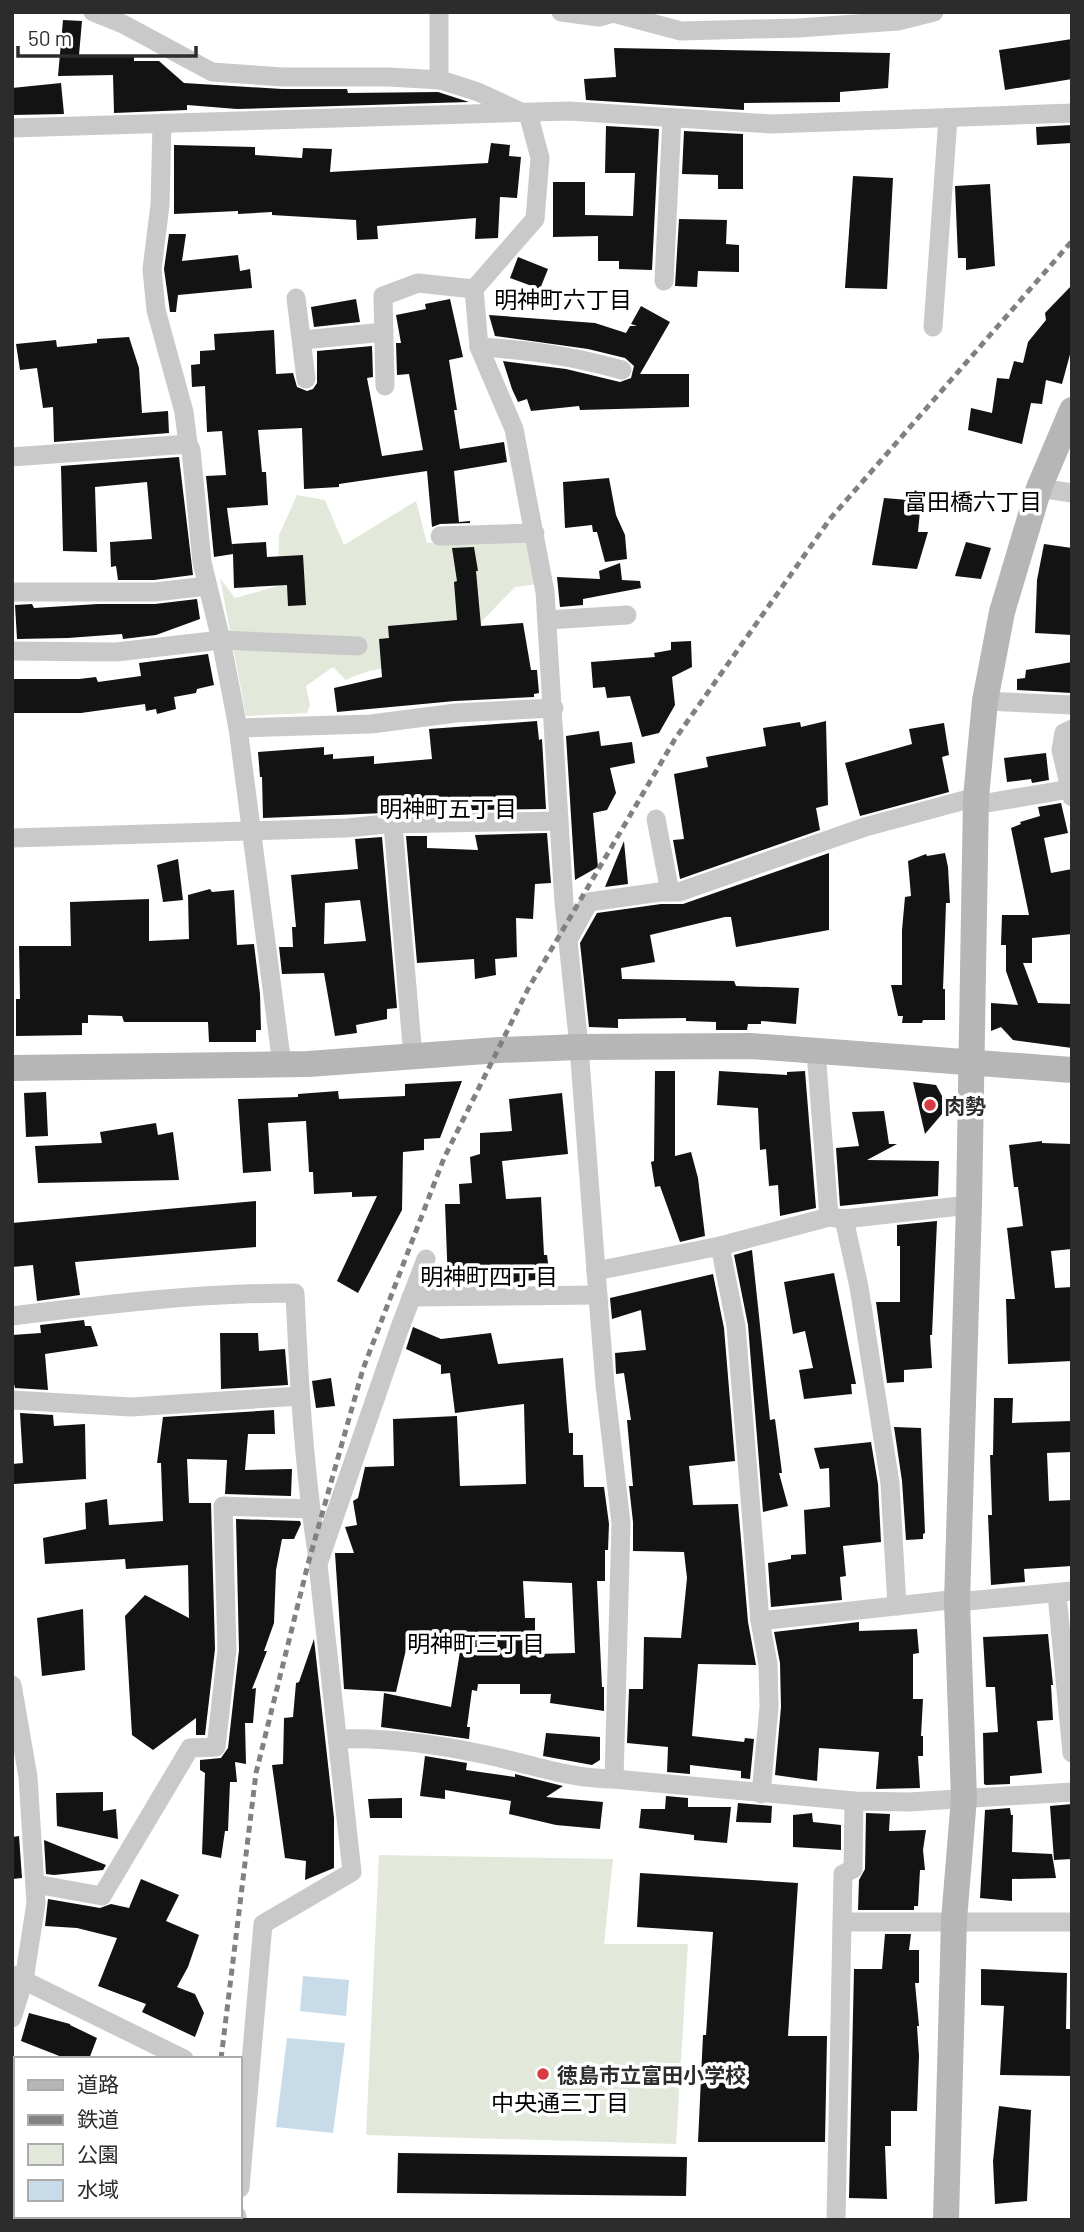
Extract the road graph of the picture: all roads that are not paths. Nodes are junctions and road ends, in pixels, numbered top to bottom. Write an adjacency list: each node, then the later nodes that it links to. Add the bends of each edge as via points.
1 (93, 12): 6 (street, via 212,72)
2 (439, 12): 6 (street)
3 (561, 12): 5 (street, via 599,17)
4 (934, 12): 5 (street, via 898,21 681,31)
5 (613, 13)
6 (439, 80): 7 (street)
7 (525, 113): 9 (street); 11 (street); 14 (street, via 540,158 535,219)
8 (1072, 113): 10 (street)
9 (672, 118): 10 (street, via 772,124); 13 (street)
10 (948, 118): 16 (street)
11 (162, 123): 12 (street); 24 (street, via 160,205 152,269 157,315 184,412)
12 (12, 128)
13 (664, 281)
14 (474, 289): 17 (street, via 418,283 383,296); 19 (street)
15 (296, 298): 18 (street)
16 (933, 327)
17 (384, 332): 18 (street); 22 (street)
18 (303, 340): 21 (street)
19 (479, 346): 20 (street, via 576,357); 28 (street, via 514,429)
20 (622, 370)
21 (306, 379)
22 (385, 386)
23 (1072, 410): 26 (street)
24 (188, 444): 25 (street); 30 (street)
25 (12, 457)
26 (1039, 488): 27 (street); 37 (street, via 1002,612)
27 (1072, 493)
28 (534, 533): 29 (street); 33 (street)
29 (440, 536)
30 (207, 586): 31 (street, via 155,592); 34 (street)
31 (12, 592)
32 (627, 615): 33 (street)
33 (547, 620): 39 (street)
34 (221, 640): 35 (street); 36 (street, via 116,652); 40 (street)
35 (358, 646)
36 (12, 651)
37 (985, 701): 38 (street); 43 (street)
38 (1072, 705)
39 (554, 708): 40 (street, via 456,713 371,724); 45 (street)
40 (237, 728): 47 (street)
41 (1072, 729): 42 (street, via 1064,733 1061,750)
42 (1071, 793): 43 (street)
43 (976, 801): 49 (street, via 865,827); 54 (street)
44 (656, 819): 49 (street)
45 (559, 821): 46 (street); 50 (street)
46 (393, 824): 47 (street); 53 (street)
47 (252, 831): 48 (street); 55 (street)
48 (12, 838)
49 (670, 892): 50 (street, via 589,902)
50 (568, 940): 51 (street)
51 (579, 1047): 52 (street, via 751,1046); 53 (street); 62 (street)
52 (816, 1051): 54 (street); 59 (street)
53 (413, 1057): 55 (street)
54 (971, 1062): 57 (street); 58 (street)
55 (282, 1065): 56 (street)
56 (12, 1068)
57 (1072, 1070)
58 (969, 1205): 59 (street); 71 (street)
59 (836, 1218): 60 (street); 72 (street, via 859,1287 890,1483)
60 (720, 1246): 62 (street); 73 (street, via 736,1326)
61 (426, 1259): 64 (street)
62 (596, 1271): 63 (street)
63 (598, 1295): 64 (street); 77 (street, via 621,1523)
64 (411, 1297): 69 (street)
65 (12, 1316): 66 (street, via 134,1300 295,1293)
66 (300, 1396): 67 (street, via 131,1407); 68 (street)
67 (12, 1401)
68 (309, 1509): 69 (street); 82 (street, via 223,1506 227,1650 215,1747 190,1748 102,1896)
69 (318, 1564): 75 (street)
70 (1064, 1593): 71 (street); 76 (street)
71 (958, 1600): 72 (street); 80 (street)
72 (897, 1606): 73 (street)
73 (760, 1621): 79 (street, via 769,1707)
74 (12, 1685): 82 (street, via 28,1777)
75 (338, 1739): 77 (street, via 415,1744 482,1754 584,1779); 89 (street, via 352,1872 263,1924)
76 (1072, 1753)
77 (614, 1779): 79 (street)
78 (1072, 1792): 80 (street)
79 (761, 1794): 81 (street)
80 (964, 1798): 81 (street); 83 (street)
81 (854, 1801): 84 (street, via 853,1869 844,1874)
82 (35, 1884): 86 (street, via 36,1903)
83 (954, 1920): 84 (street); 85 (street); 91 (street)
84 (842, 1922): 90 (street)
85 (1072, 1922)
86 (18, 1978): 87 (street); 88 (street)
87 (12, 2018)
88 (180, 2057)
89 (242, 2165)
90 (836, 2220)
91 (946, 2220)

